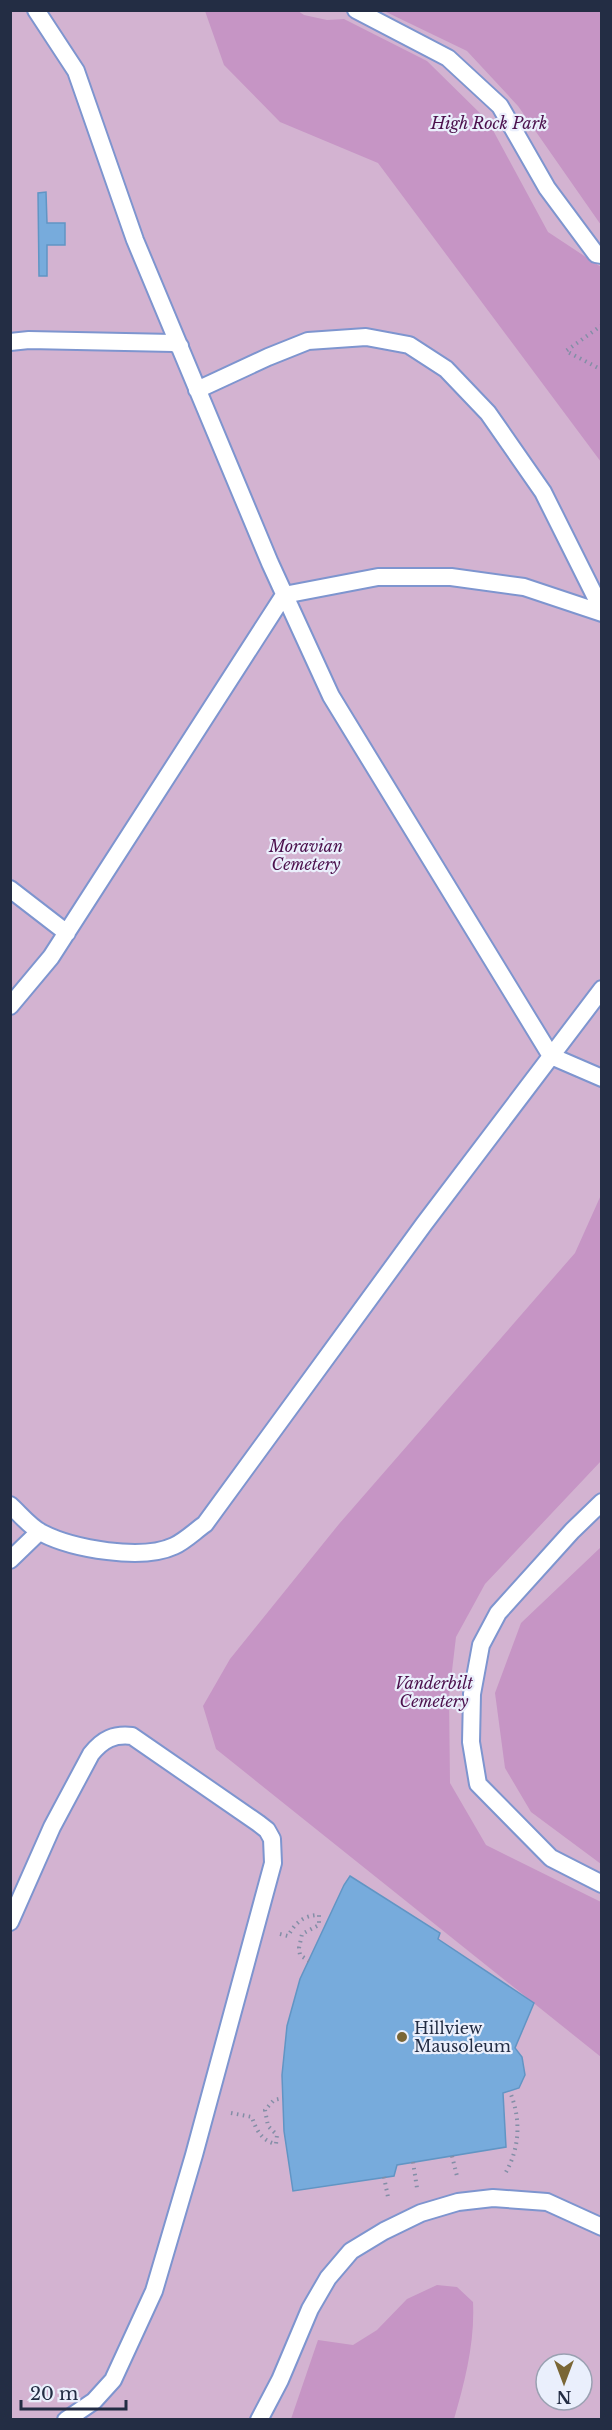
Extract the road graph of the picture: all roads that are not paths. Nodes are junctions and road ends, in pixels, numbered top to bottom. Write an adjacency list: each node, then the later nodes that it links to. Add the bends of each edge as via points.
1 (36, 10): 5 (lane, via 76,71 135,240)
2 (356, 10): 3 (lane, via 448,58 500,106 547,188 596,254)
3 (602, 255)
4 (10, 342): 5 (lane)
5 (180, 346): 6 (lane)
6 (197, 390): 7 (lane); 8 (lane, via 308,341 366,337 409,345 446,369 488,413 543,492)
7 (284, 595): 8 (lane, via 378,577 451,577 524,587); 10 (lane); 13 (lane, via 331,696)
8 (602, 611)
9 (10, 889): 10 (lane)
10 (67, 933): 12 (lane)
11 (602, 988): 13 (lane)
12 (10, 1006)
13 (550, 1056): 14 (lane); 17 (lane, via 204,1524 173,1546 136,1553 68,1544)
14 (602, 1078)
15 (602, 1502): 19 (lane, via 498,1613 481,1645 472,1694 471,1742 478,1784 550,1857)
16 (10, 1505): 17 (lane)
17 (39, 1532): 18 (lane)
18 (10, 1560)
19 (602, 1884)
20 (10, 1922): 22 (lane, via 52,1827 91,1754 98,1744 113,1736 132,1736 258,1823 272,1839 273,1863 263,1906 154,2291 113,2380 94,2401)
21 (602, 2227): 23 (lane, via 547,2202 493,2198 458,2202 421,2213 384,2231 351,2251 328,2278)
22 (66, 2420)
23 (259, 2420)

